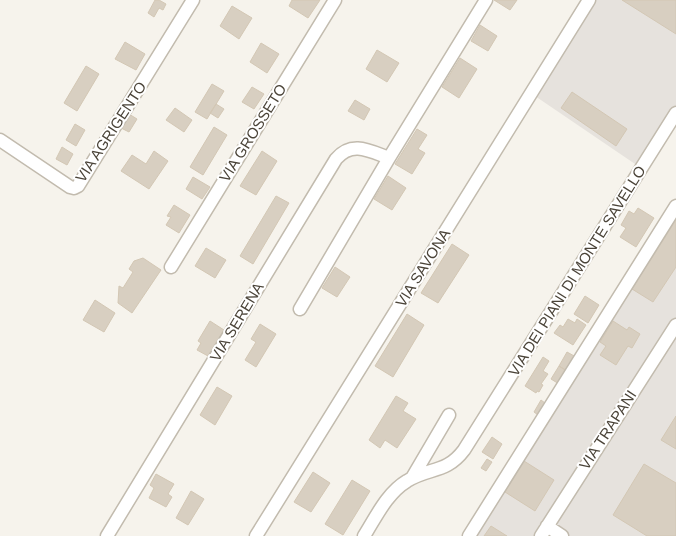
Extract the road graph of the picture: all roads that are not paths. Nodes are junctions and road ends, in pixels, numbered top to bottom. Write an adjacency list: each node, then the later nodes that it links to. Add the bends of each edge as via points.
1 (193, 0): 6 (street, VIA AGRIGENTO, via 78,186 70,187)
2 (335, 0): 9 (street, VIA GROSSETO)
3 (486, 0): 7 (street)
4 (589, 0): 16 (street, VIA SAVONA)
5 (676, 113): 13 (street, VIA DEI PIANI DI MONTE SAVELLO, via 462,452 442,469)
6 (0, 140)
7 (389, 158): 10 (street); 15 (street, VIA SERENA, via 356,148 346,150 336,159)
8 (676, 206): 18 (street)
9 (171, 266)
10 (300, 308)
11 (676, 325): 14 (street, VIA TRAPANI)
12 (450, 415): 13 (street)
13 (412, 478): 17 (street, via 390,496)
14 (544, 531): 19 (street)
15 (107, 536)
16 (256, 536)
17 (364, 536)
18 (469, 536)
19 (562, 536)

